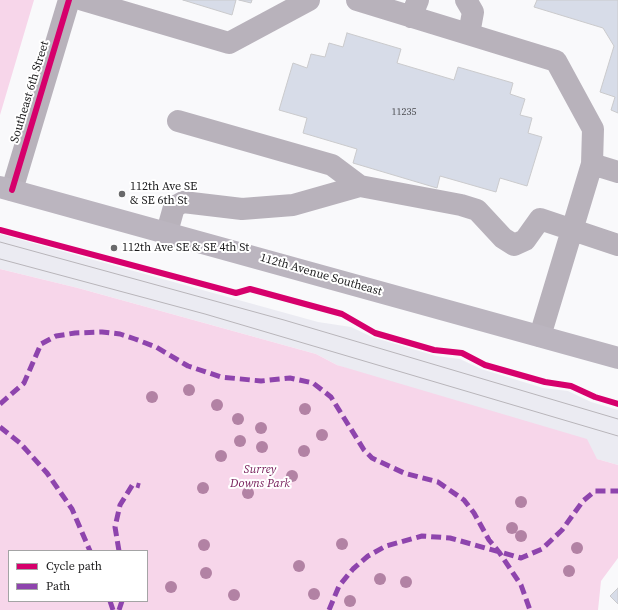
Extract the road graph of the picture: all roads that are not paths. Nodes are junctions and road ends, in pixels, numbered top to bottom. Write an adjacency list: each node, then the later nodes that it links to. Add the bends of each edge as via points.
1 (69, 0): 12 (street, Southeast 6th Street)
2 (83, 0): 3 (street, via 229,43)
3 (309, 0)
4 (356, 0): 6 (street)
5 (466, 0): 7 (street, via 473,12)
6 (415, 9): 7 (street)
7 (469, 34): 9 (street, via 556,61 593,129)
8 (178, 121): 11 (street, via 332,165)
9 (592, 164): 10 (street); 15 (street)
10 (618, 172)
11 (360, 186): 13 (street, via 293,205 242,210 183,202 174,207); 14 (street, via 477,210 503,238 514,245 525,240 540,219)
12 (6, 188): 13 (main road, 112th Avenue Southeast)
13 (167, 232): 15 (main road, 112th Avenue Southeast)
14 (618, 245)
15 (540, 336): 16 (main road, 112th Avenue Southeast)
16 (618, 358)

